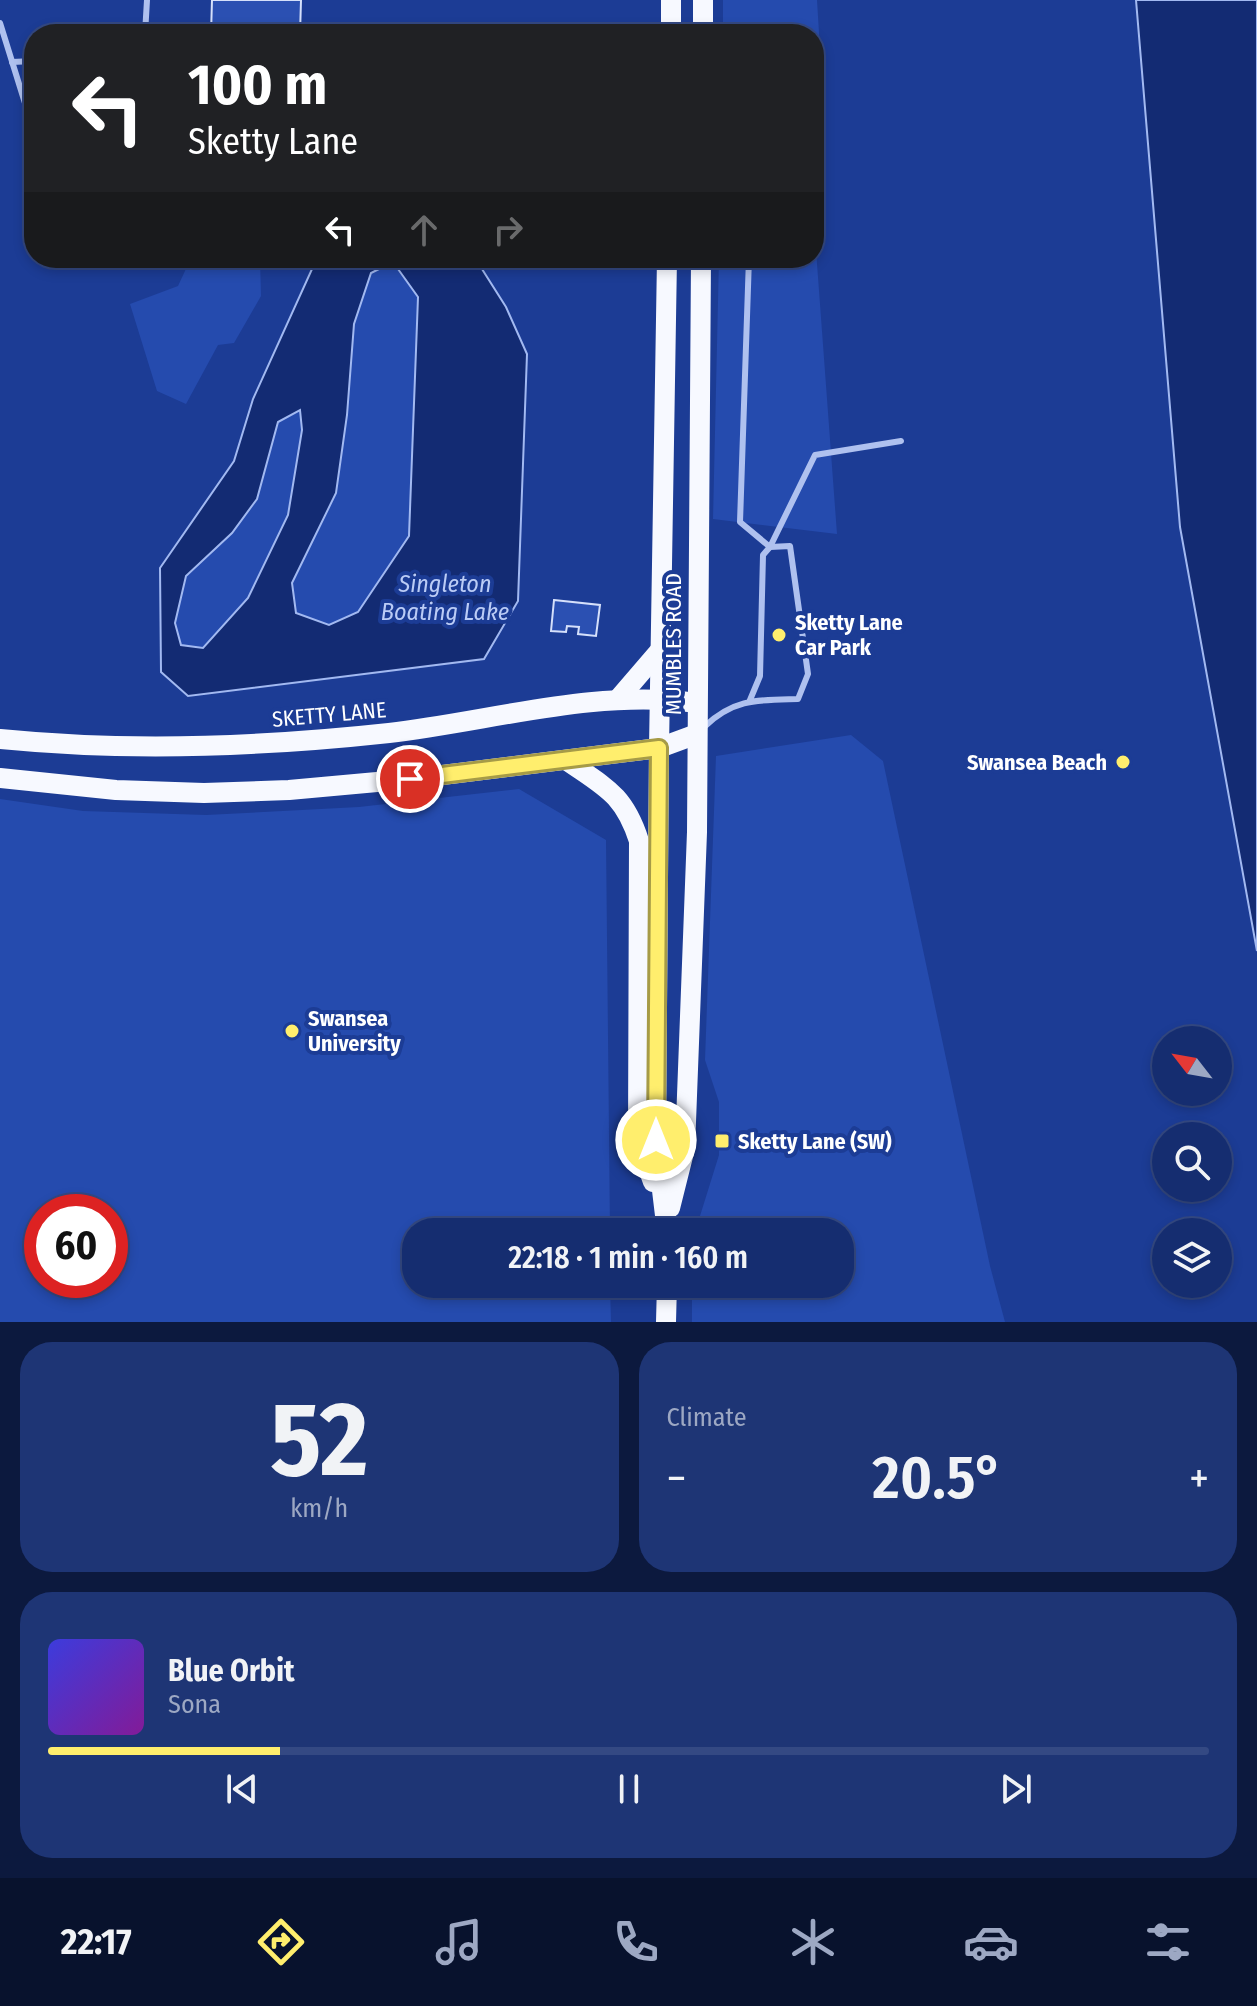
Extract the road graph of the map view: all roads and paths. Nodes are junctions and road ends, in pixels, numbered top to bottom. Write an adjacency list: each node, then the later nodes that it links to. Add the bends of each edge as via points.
1 (147, 0): 5 (lane)
2 (671, 0): 6 (main road)
3 (703, 0): 7 (main road)
4 (0, 23): 9 (lane)
5 (146, 24)
6 (671, 24)
7 (703, 24)
8 (24, 61): 9 (lane)
9 (12, 62): 10 (lane)
10 (24, 99)
11 (667, 268): 16 (main road, MUMBLES ROAD)
12 (701, 268): 20 (main road, MUMBLES ROAD)
13 (749, 268): 15 (lane, via 740,522)
14 (901, 441): 15 (lane, via 815,455)
15 (770, 547): 19 (lane, via 763,555 760,676); 19 (lane, via 790,546 808,674 798,699)
16 (662, 648): 17 (main road); 18 (main road, MUMBLES ROAD)
17 (619, 698): 18 (main road, SKETTY LANE); 23 (main road, SKETTY LANE, via 391,732 259,745 131,748)
18 (661, 698): 20 (main road, SKETTY LANE); 24 (main road, MUMBLES ROAD)
19 (750, 700): 21 (lane)
20 (697, 703): 21 (lane); 22 (main road, MUMBLES ROAD)
21 (721, 710): 22 (lane)
22 (697, 734): 24 (main road); 29 (main road, MUMBLES ROAD, via 685,1148)
23 (0, 739)
24 (659, 748): 25 (main road); 28 (main road, MUMBLES ROAD, via 656,1140)
25 (566, 760): 26 (main road, via 246,792 116,790); 27 (main road, via 616,796 639,841 638,1140)
26 (0, 778)
27 (664, 1218)
28 (666, 1218)
29 (669, 1218)
30 (667, 1298): 31 (main road)
31 (666, 1322)

